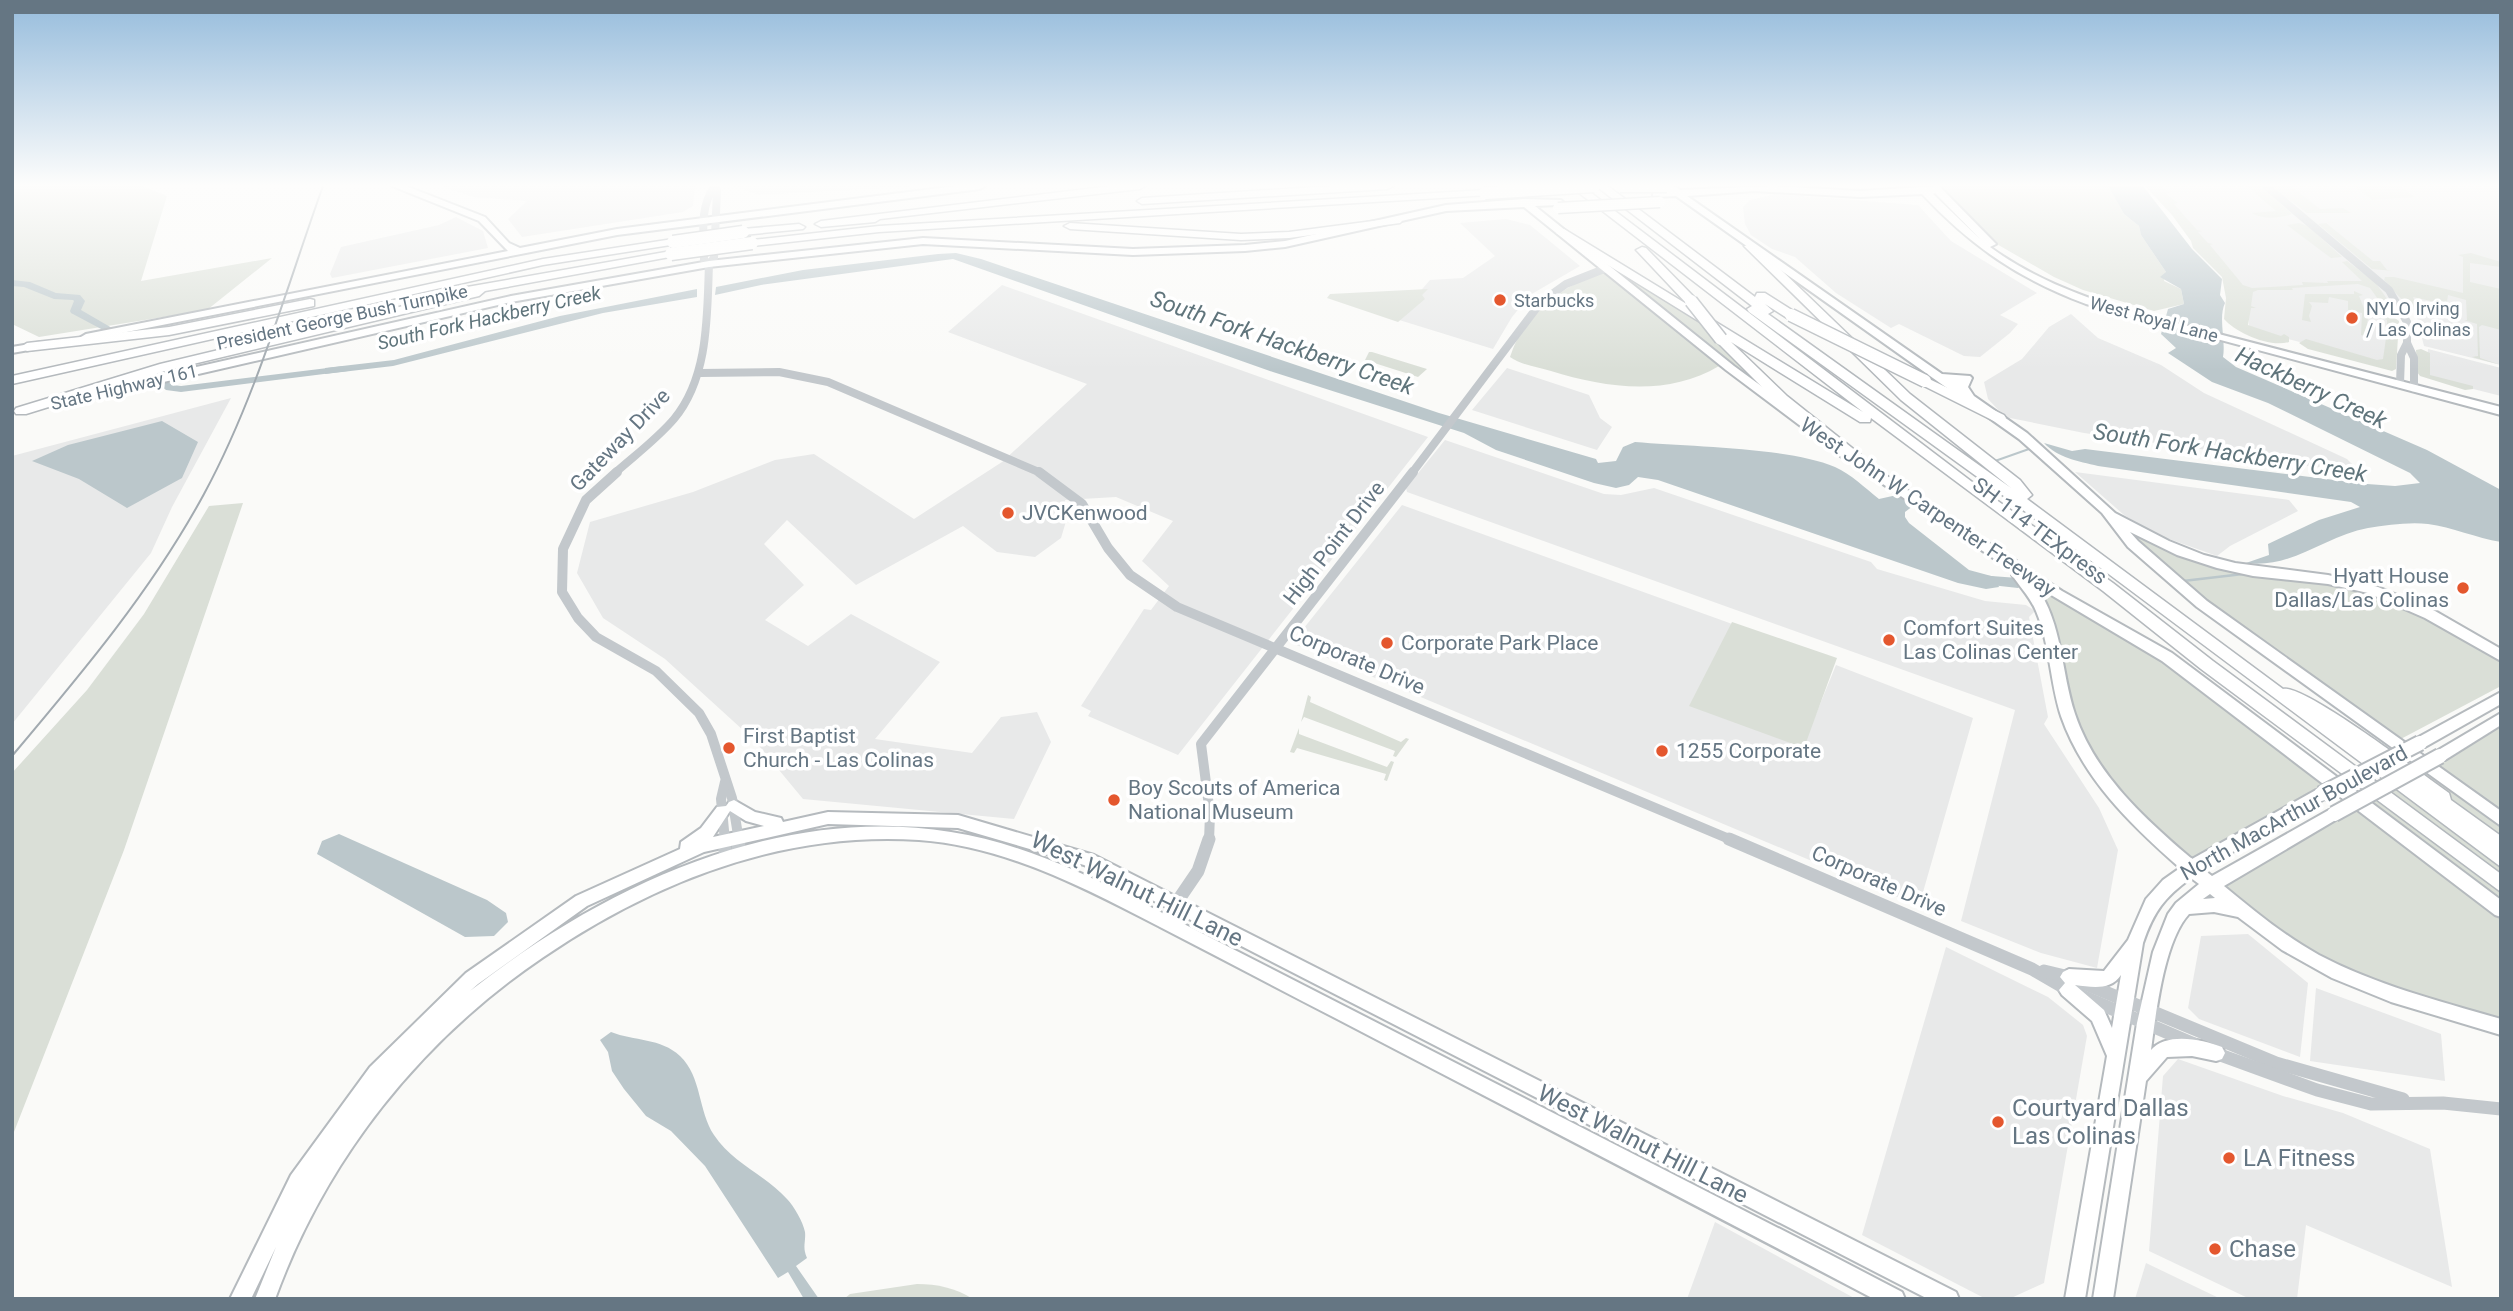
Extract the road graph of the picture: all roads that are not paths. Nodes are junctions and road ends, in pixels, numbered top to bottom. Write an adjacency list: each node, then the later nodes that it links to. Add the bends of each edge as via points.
1 (498, 247): 29 (main road)
2 (511, 247): 28 (main road)
3 (533, 247): 28 (main road)
4 (676, 247): 27 (highway, President George Bush Turnpike, bridge)
5 (685, 247): 27 (highway, President George Bush Turnpike, bridge)
6 (693, 247): 35 (main road, via 692,258 683,265)
7 (704, 247): 33 (street, Gateway Drive, via 704,260)
8 (714, 247): 33 (street, Gateway Drive)
9 (728, 247): 30 (main road, via 728,254)
10 (864, 247): 30 (main road, State Highway 161)
11 (1049, 247): 12 (main road, State Highway 161, via 1108,252)
12 (1251, 247)
13 (1579, 247): 34 (main road, West John W Carpenter Freeway)
14 (1586, 247): 53 (highway, via 1893,436 1962,490)
15 (1640, 247): 51 (highway, bridge, via 1721,340 1782,400)
16 (1654, 247): 53 (highway, West John W Carpenter Freeway)
17 (1664, 247): 73 (highway, SH 114 TEXpress, via 2087,567)
18 (1675, 247): 71 (highway, SH 114 TEXpress)
19 (1683, 247): 52 (highway)
20 (1692, 247): 42 (highway, bridge, via 1791,315)
21 (1751, 247): 52 (highway, via 1890,383 2014,481)
22 (1752, 247): 42 (main road)
23 (1982, 247): 37 (main road, West Royal Lane, via 2042,284 2093,303)
24 (1986, 247): 31 (main road)
25 (1996, 247): 31 (main road, West Royal Lane)
26 (2338, 247): 38 (street, via 2389,290 2405,316)
27 (672, 248): 32 (highway, President George Bush Turnpike); 36 (highway, President George Bush Turnpike)
28 (516, 250): 29 (main road)
29 (486, 256): 39 (main road, via 169,323)
30 (745, 260): 33 (main road, State Highway 161)
31 (2015, 260): 37 (main road, West Royal Lane, via 2075,289)
32 (543, 262): 39 (highway, via 169,331); 43 (highway, President George Bush Turnpike)
33 (709, 264): 35 (main road, State Highway 161); 41 (street, Gateway Drive)
34 (1604, 269): 51 (main road, West John W Carpenter Freeway, via 1802,424); 56 (street, High Point Drive, via 1572,280 1534,308 1444,433)
35 (658, 271): 49 (main road, State Highway 161, via 511,299)
36 (554, 274): 46 (highway, President George Bush Turnpike); 49 (highway, via 164,367)
37 (2153, 316): 44 (main road, West Royal Lane)
38 (2407, 343): 44 (street, via 2401,355); 45 (street, via 2414,359)
39 (27, 347): 40 (main road)
40 (12, 350)
41 (700, 373): 56 (street, Corporate Drive, via 779,372 828,382 1038,471 1083,504 1108,548 1130,575 1155,595); 61 (street, Gateway Drive, via 674,419 586,500 563,549 562,592 596,637 656,671 691,702 711,734)
42 (1931, 378): 50 (highway); 50 (main road)
43 (12, 380)
44 (2400, 380): 45 (main road, West Royal Lane)
45 (2414, 384): 47 (main road, West Royal Lane); 48 (main road, West Royal Lane)
46 (12, 389)
47 (2501, 402)
48 (2501, 411)
49 (16, 413)
50 (1999, 418): 54 (main road)
51 (1884, 479): 55 (main road, West John W Carpenter Freeway)
52 (2025, 495): 58 (highway)
53 (1983, 497): 74 (highway, West John W Carpenter Freeway)
54 (2106, 510): 57 (main road, via 2154,540 2206,560 2334,580 2388,595 2443,620); 63 (main road, via 2133,544 2202,604)
55 (2001, 557): 72 (main road, via 2032,589 2043,608 2065,707 2085,752 2130,813); 77 (main road, West John W Carpenter Freeway, via 2167,657)
56 (1274, 649): 78 (street, High Point Drive, via 1200,744 1212,839 1203,863); 81 (street, Corporate Drive)
57 (2498, 654)
58 (2285, 691): 66 (highway); 68 (highway)
59 (2501, 697): 72 (main road, North MacArthur Boulevard, bridge)
60 (2501, 718): 75 (main road, North MacArthur Boulevard, bridge)
61 (728, 809): 64 (main road, via 760,821); 67 (street, Gateway Drive); 70 (main road)
62 (927, 818): 64 (main road, West Walnut Hill Lane, via 862,815); 65 (main road, via 858,823); 78 (main road, West Walnut Hill Lane, via 990,825 1036,839 1088,860)
63 (2501, 820)
64 (783, 823): 67 (main road, West Walnut Hill Lane)
65 (852, 834): 69 (main road, West Walnut Hill Lane, via 786,841); 78 (main road, West Walnut Hill Lane, via 920,834 993,847)
66 (2501, 836)
67 (732, 837): 69 (street, Gateway Drive); 70 (main road, West Walnut Hill Lane)
68 (2501, 846)
69 (732, 856): 92 (main road, West Walnut Hill Lane, via 648,887 602,911 494,982 436,1033 385,1089 327,1173 289,1239)
70 (673, 858): 91 (main road, West Walnut Hill Lane, via 582,901 505,950 396,1048 304,1172)
71 (2501, 860)
72 (2192, 869): 75 (main road); 80 (main road, North MacArthur Boulevard, via 2154,900)
73 (2501, 870)
74 (2501, 884)
75 (2210, 885): 76 (main road, North MacArthur Boulevard); 79 (main road)
76 (2182, 908): 79 (main road, via 2214,905); 83 (main road, North MacArthur Boulevard, via 2166,934)
77 (2501, 909)
78 (1169, 913): 93 (main road, West Walnut Hill Lane); 94 (main road, West Walnut Hill Lane)
79 (2244, 914): 84 (main road, via 2290,946 2365,984)
80 (2135, 943): 81 (main road, via 2110,977); 82 (main road, North MacArthur Boulevard)
81 (2068, 984): 82 (street, Corporate Drive); 86 (main road, via 2098,1016)
82 (2124, 1008): 83 (street, Corporate Drive); 86 (main road, North MacArthur Boulevard)
83 (2147, 1017): 85 (street, Corporate Drive); 87 (main road, North MacArthur Boulevard); 88 (street, Corporate Drive)
84 (2501, 1027)
85 (2216, 1053): 87 (main road, via 2164,1049); 88 (street, Corporate Drive)
86 (2116, 1056): 90 (main road, North MacArthur Boulevard)
87 (2137, 1079): 95 (main road, North MacArthur Boulevard)
88 (2315, 1083): 89 (street, Corporate Drive, via 2371,1104 2413,1102)
89 (2501, 1109)
90 (2075, 1297)
91 (240, 1299)
92 (265, 1299)
93 (1895, 1299)
94 (1949, 1299)
95 (2103, 1299)

